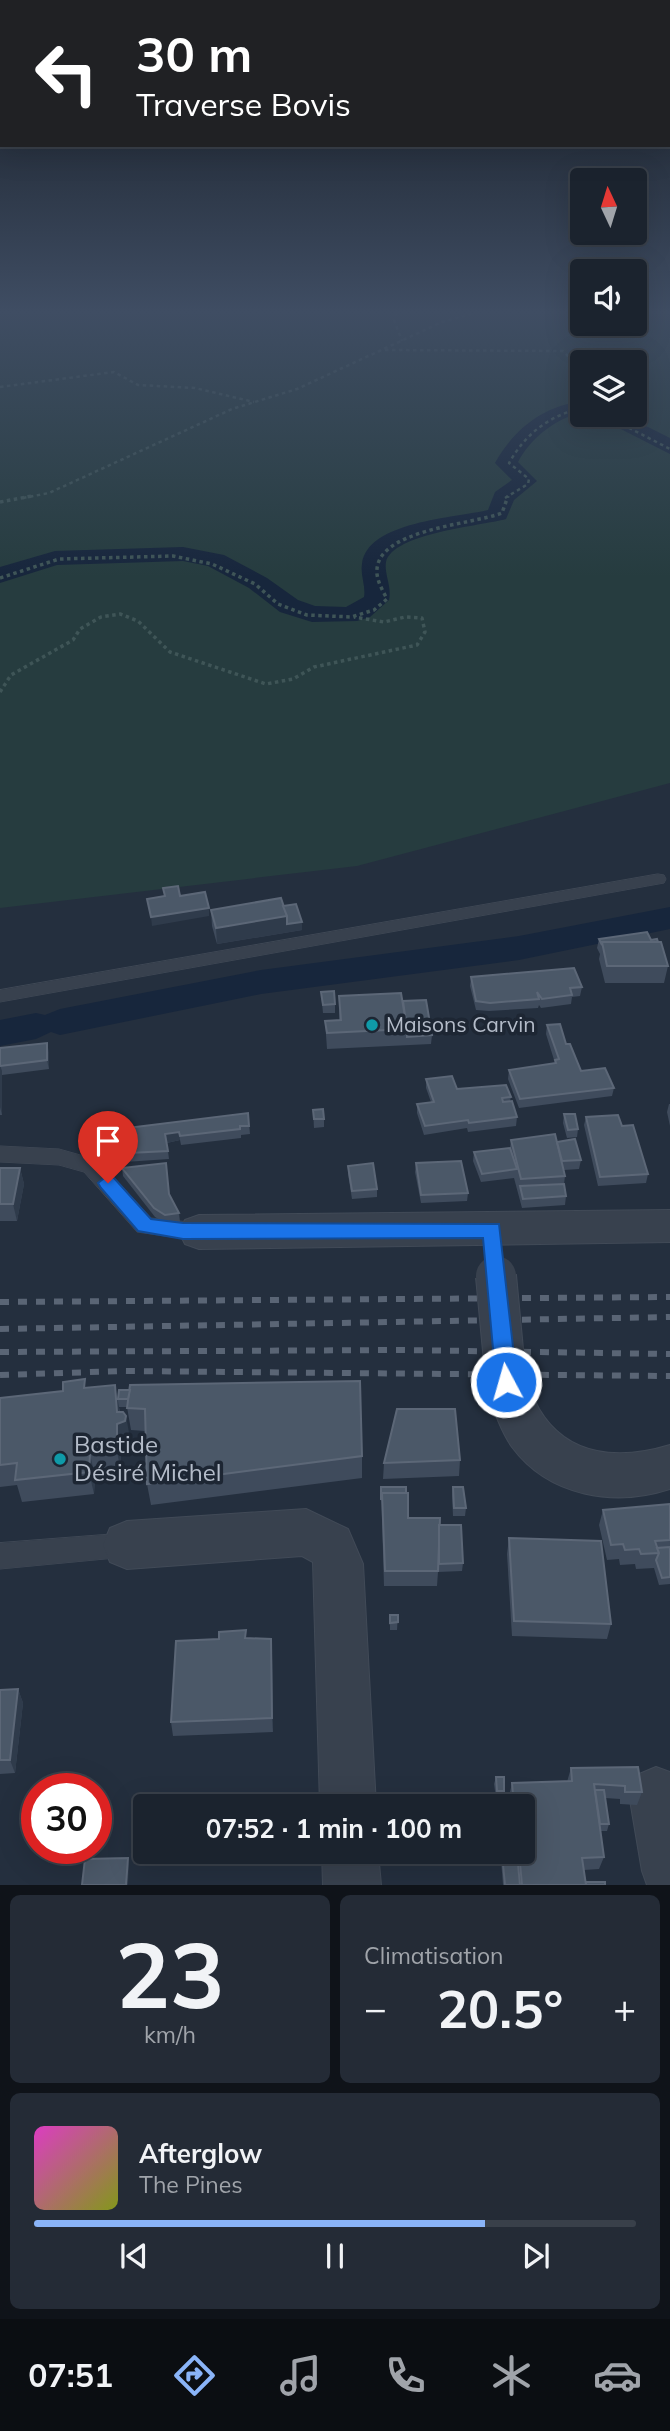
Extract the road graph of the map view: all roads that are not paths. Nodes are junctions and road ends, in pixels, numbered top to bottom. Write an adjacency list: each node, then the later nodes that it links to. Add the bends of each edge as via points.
1 (658, 879): 2 (lane)
2 (0, 996)
3 (0, 1154): 6 (lane, via 60,1157 91,1166 145,1226)
4 (670, 1226): 5 (street)
5 (492, 1230): 6 (street); 7 (street, bridge, via 506,1382 531,1435 566,1464 590,1475 615,1480)
6 (199, 1232)
7 (670, 1467)
8 (127, 1545): 9 (lane); 10 (street, via 306,1532 331,1546 338,1564)
9 (0, 1556)
10 (348, 1794)
11 (656, 1794): 13 (street)
12 (351, 1864): 14 (street)
13 (670, 1871)
14 (352, 1885)

